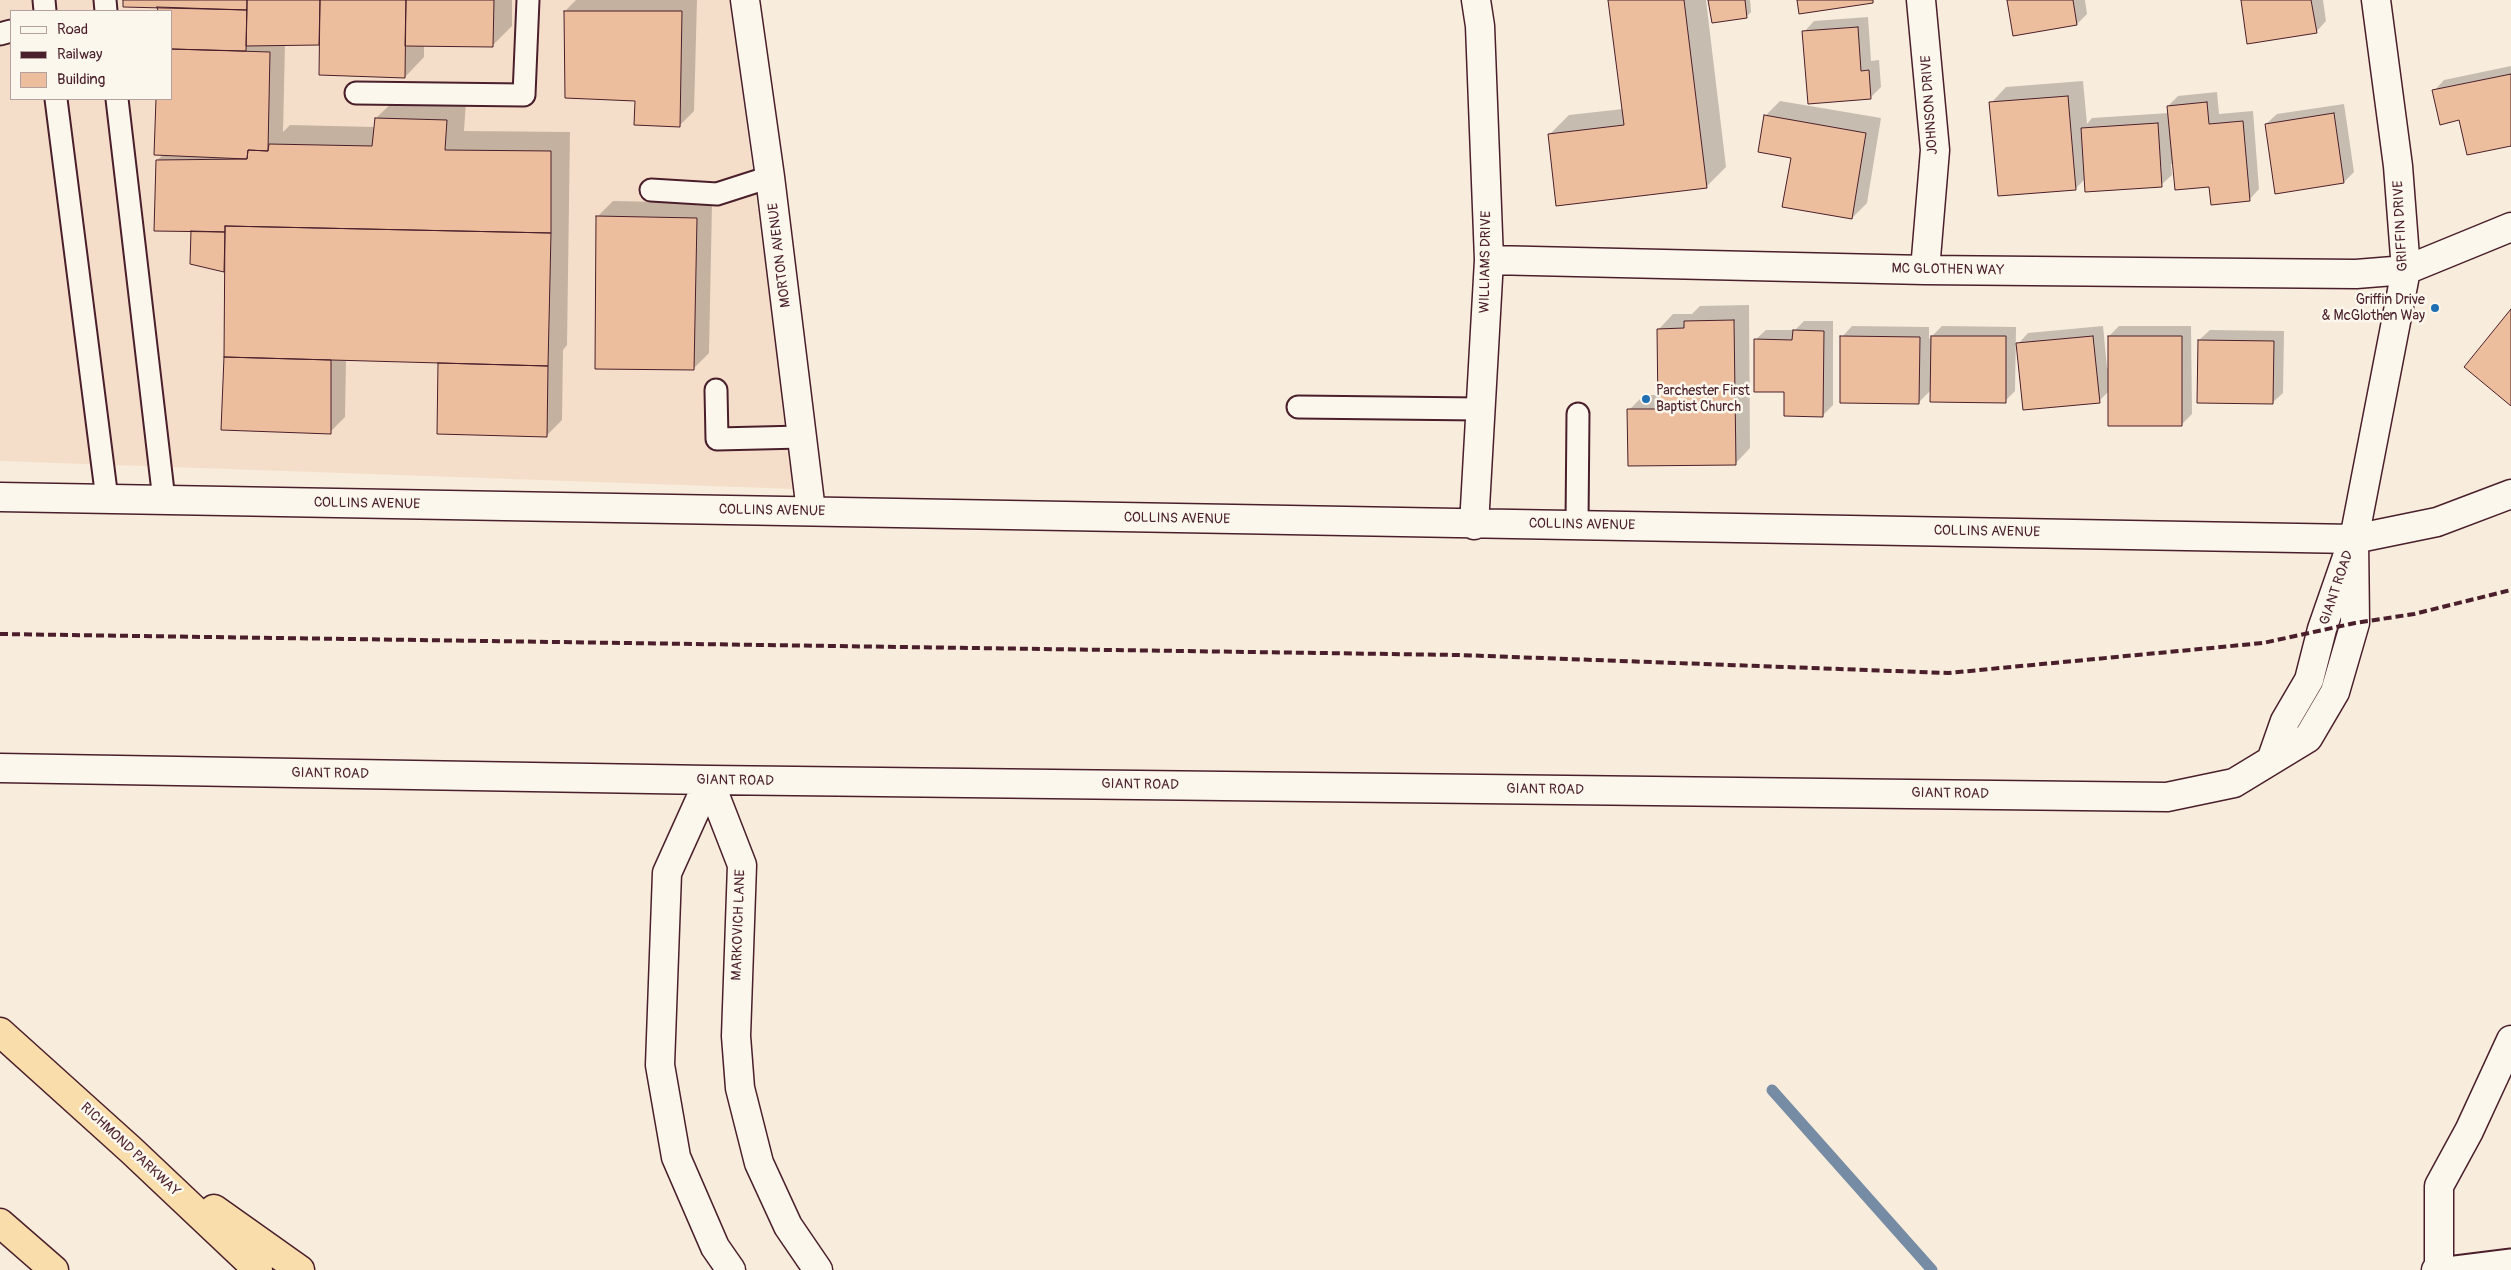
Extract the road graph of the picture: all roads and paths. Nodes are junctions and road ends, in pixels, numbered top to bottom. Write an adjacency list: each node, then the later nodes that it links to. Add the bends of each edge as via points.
1 (528, 0): 6 (lane, via 524,95)
2 (745, 0): 9 (street, MORTON AVENUE)
3 (1476, 0): 12 (street, WILLIAMS DRIVE, via 1480,26)
4 (1921, 0): 13 (street, JOHNSON DRIVE, via 1935,150)
5 (2376, 0): 14 (street, GRIFFIN DRIVE, via 2398,166)
6 (356, 93)
7 (56, 100): 22 (lane)
8 (117, 100): 23 (lane)
9 (770, 177): 10 (lane, via 717,194); 19 (street, MORTON AVENUE)
10 (651, 190)
11 (2511, 227): 14 (street, MC GLOTHEN WAY)
12 (1489, 260): 13 (street, MC GLOTHEN WAY); 17 (street, WILLIAMS DRIVE)
13 (1925, 270): 14 (street, MC GLOTHEN WAY, via 2356,274)
14 (2406, 270): 27 (street, GRIFFIN DRIVE)
15 (716, 390): 19 (lane, via 716,439)
16 (1298, 407): 17 (lane)
17 (1480, 409): 26 (street, WILLIAMS DRIVE)
18 (1578, 414): 25 (lane)
19 (802, 437): 24 (street, MORTON AVENUE)
20 (2511, 494): 27 (street, COLLINS AVENUE, via 2437,522)
21 (0, 497): 22 (street, COLLINS AVENUE)
22 (108, 499): 23 (street, COLLINS AVENUE)
23 (164, 500): 24 (street, COLLINS AVENUE)
24 (811, 511): 26 (street, COLLINS AVENUE)
25 (1577, 524): 26 (street, COLLINS AVENUE); 27 (street, COLLINS AVENUE)
26 (1474, 525)
27 (2354, 539): 29 (street, GIANT ROAD, via 2355,622 2335,692 2308,738 2234,783 2167,797)
28 (0, 768): 29 (street, GIANT ROAD)
29 (709, 780): 39 (street, via 667,873 660,1065 676,1157 715,1247); 40 (street, MARKOVICH LANE, via 742,865 736,1036 740,1088 759,1163 788,1226)
30 (0, 1032): 32 (highway, RICHMOND PARKWAY)
31 (2511, 1040): 35 (street, via 2469,1131 2439,1186)
32 (131, 1150): 37 (highway, RICHMOND PARKWAY); 38 (highway)
33 (0, 1223): 36 (highway)
34 (2511, 1260): 35 (lane)
35 (2437, 1269)
36 (54, 1270)
37 (258, 1270)
38 (300, 1270)
39 (731, 1270)
40 (818, 1270)

